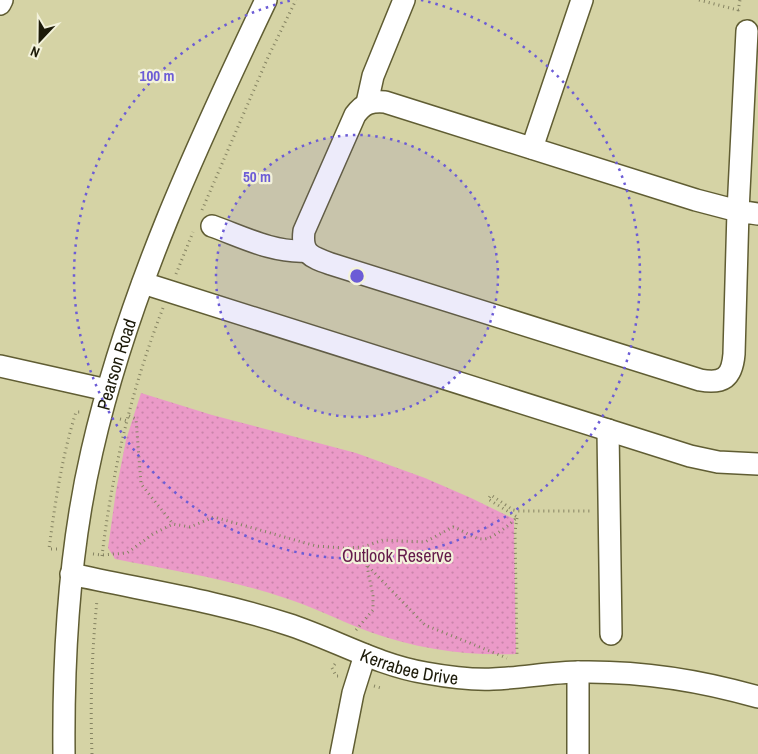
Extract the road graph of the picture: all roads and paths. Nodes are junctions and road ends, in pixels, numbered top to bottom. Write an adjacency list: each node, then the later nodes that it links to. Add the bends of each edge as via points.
1 (2, 0): 7 (street)
2 (266, 0): 15 (street, Pearson Road, via 179,190)
3 (404, 0): 10 (street, via 373,76)
4 (582, 0): 11 (street)
5 (699, 0): 8 (path)
6 (740, 0): 8 (path)
7 (0, 4)
8 (738, 11): 9 (path)
9 (748, 21): 12 (street)
10 (368, 103): 11 (street, via 385,102); 14 (street, via 355,115 304,231)
11 (532, 148): 12 (street)
12 (748, 212): 14 (street, via 733,365 728,375 717,382 700,380 331,264)
13 (212, 226): 14 (street, via 276,250)
14 (306, 251)
15 (143, 283): 17 (street, Pearson Road); 18 (street)
16 (0, 366): 17 (street)
17 (107, 390): 25 (street, Pearson Road, via 91,452)
18 (608, 430): 19 (street, via 690,456 718,462); 20 (street)
19 (758, 464)
20 (608, 507): 21 (path, via 596,511 518,511 491,495 488,499); 28 (street)
21 (516, 517): 23 (path, via 511,524 484,540 453,527 425,542 382,540); 30 (path)
22 (173, 524): 22 (path, via 127,553 102,555 116,469 129,416 136,419 141,484); 23 (path, via 190,527 214,517 316,546)
23 (363, 547): 24 (path)
24 (367, 565): 27 (path, via 373,610); 31 (path, via 425,624)
25 (71, 574): 29 (street, Kerrabee Drive, via 232,608 289,624); 34 (street, Pearson Road, via 66,628)
26 (97, 601): 35 (path, via 92,655)
27 (356, 630)
28 (610, 634)
29 (364, 656): 32 (street, Kerrabee Drive, via 424,673 461,678 492,679); 36 (street)
30 (517, 657)
31 (506, 658)
32 (578, 672): 33 (street, Kerrabee Drive, via 635,673 683,679); 37 (street)
33 (758, 697)
34 (64, 754)
35 (92, 754)
36 (341, 754)
37 (578, 754)

